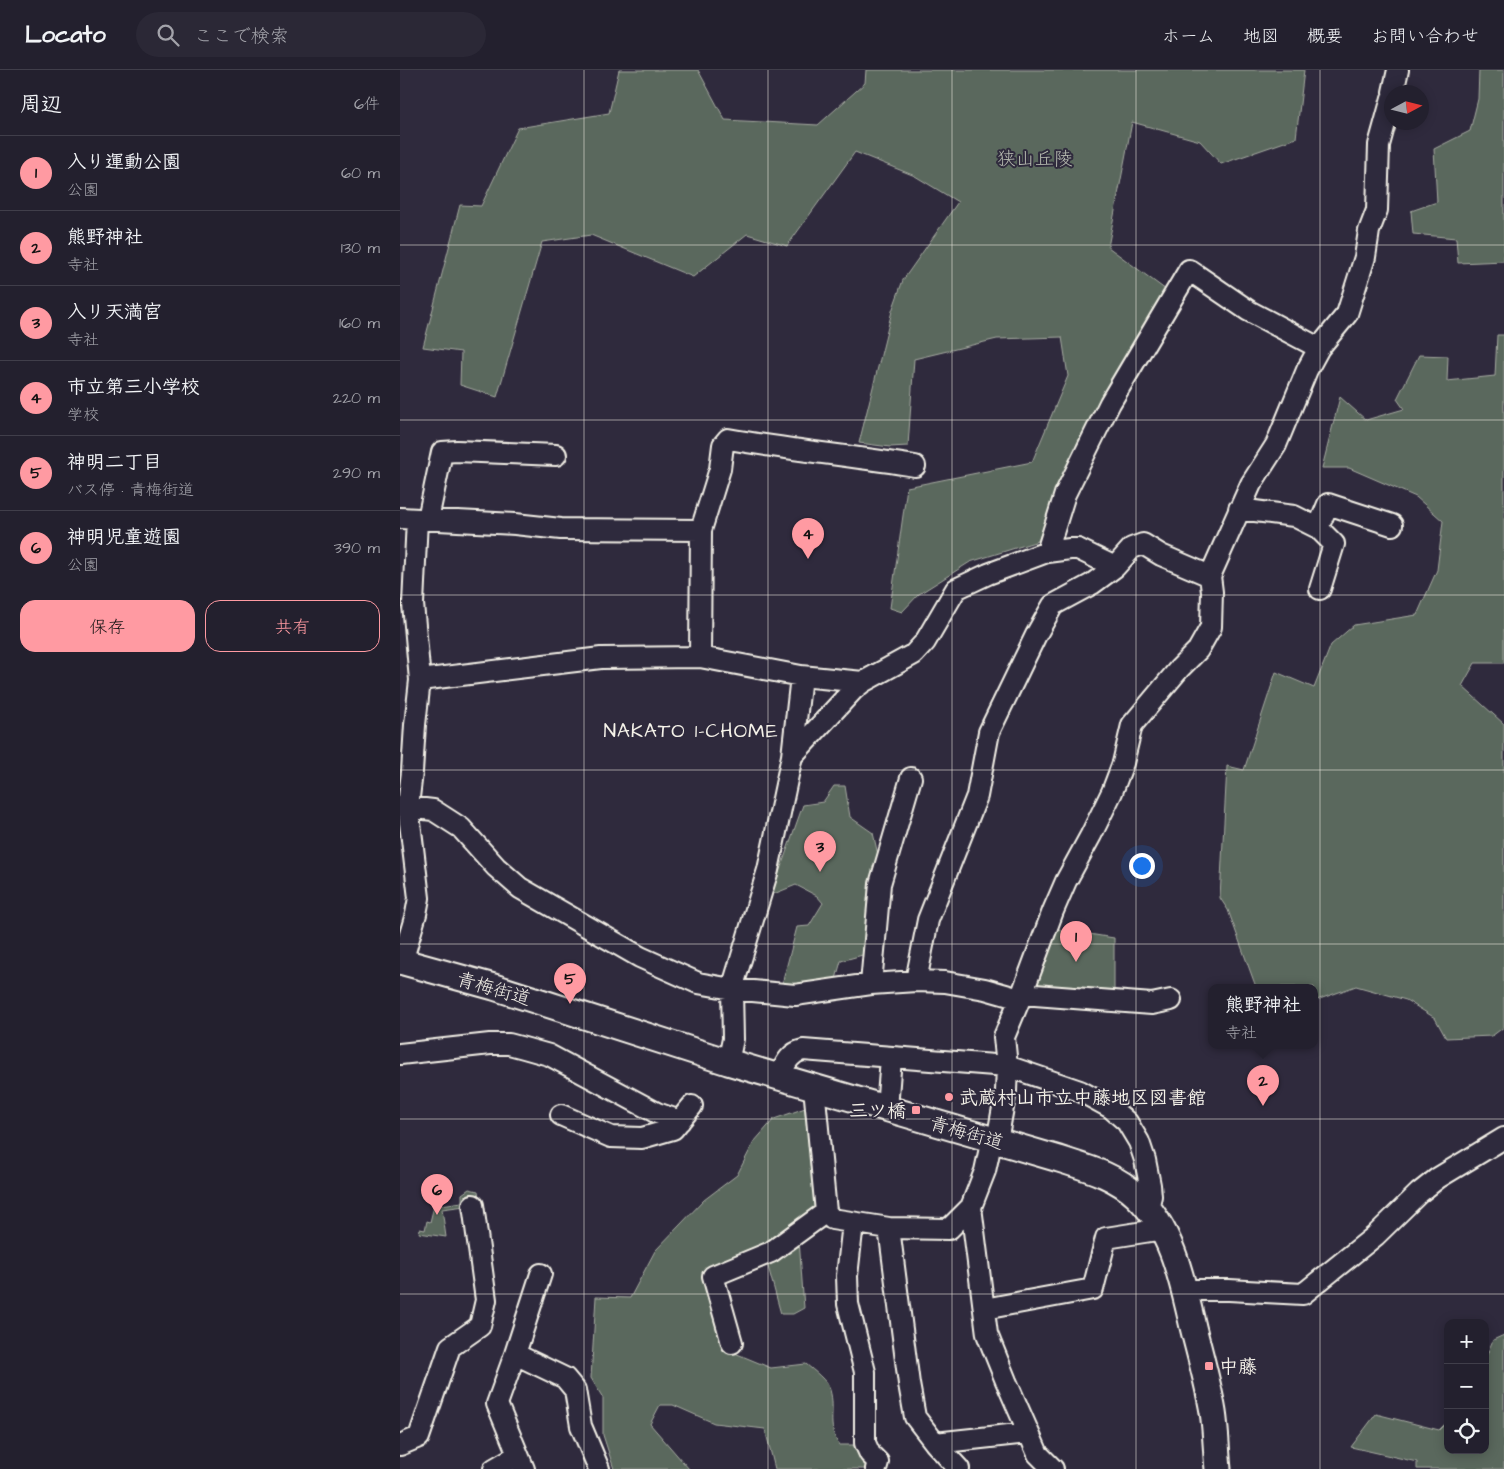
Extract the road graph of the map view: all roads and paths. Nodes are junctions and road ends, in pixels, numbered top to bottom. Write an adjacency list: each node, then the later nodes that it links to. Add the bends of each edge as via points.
1 (1398, 70): 2 (street)
2 (1395, 85)
3 (1384, 127): 4 (street, via 1379,145 1377,210 1348,314)
4 (1318, 348): 7 (street, via 1276,445 1251,484); 12 (street, via 1249,311 1189,270 1110,403 1065,494)
5 (556, 455): 8 (street, via 442,452)
6 (915, 466): 11 (street, via 728,439 723,445 720,469)
7 (1240, 509): 10 (street, via 1294,516); 14 (street)
8 (415, 518): 11 (street, via 561,529); 18 (street, via 413,604)
9 (1392, 525): 10 (street, via 1328,504)
10 (1318, 528): 15 (street, via 1334,544)
11 (702, 530): 16 (street)
12 (1046, 552): 13 (street, via 1078,549); 19 (street, via 956,589 925,642 914,654)
13 (1115, 568): 14 (street, via 1132,548 1143,544); 24 (street, via 1053,605 1027,652 990,732 977,796 928,920)
14 (1210, 576): 27 (street, via 1211,627 1198,650 1132,725 1118,778 1066,881)
15 (1320, 589)
16 (700, 657): 17 (street); 18 (street, via 601,658)
17 (801, 676): 19 (street); 20 (street)
18 (420, 680): 22 (street, via 412,772)
19 (863, 682): 20 (street)
20 (792, 756): 26 (street, via 768,870)
21 (911, 778): 25 (street, via 880,884)
22 (404, 806): 23 (street, via 419,898); 26 (street, via 434,810 461,828 520,888 589,928 671,972 698,983)
23 (401, 962): 31 (main road, 青梅街道, via 502,990)
24 (916, 981): 25 (street); 27 (street, via 945,982)
25 (872, 984): 26 (street, via 795,995)
26 (732, 989): 31 (street, via 733,1039)
27 (1021, 997): 28 (street); 32 (street, via 1004,1037)
28 (1161, 1004)
29 (400, 1054): 36 (street, via 509,1044 549,1055 657,1113 686,1113 673,1129 642,1138 611,1137)
30 (891, 1058): 32 (street); 33 (street, via 797,1051); 35 (street)
31 (728, 1062): 33 (main road, 青梅街道)
32 (1007, 1066): 38 (street, via 1005,1100); 41 (street, via 1080,1091 1111,1108 1127,1122 1145,1160 1151,1196)
33 (779, 1077): 34 (main road, 青梅街道)
34 (814, 1087): 35 (main road, 青梅街道); 42 (street)
35 (887, 1108): 38 (main road, 青梅街道)
36 (562, 1116)
37 (1504, 1138): 47 (street, via 1438,1178 1375,1236 1302,1294)
38 (997, 1141): 40 (street, via 990,1148); 41 (main road, 青梅街道, via 1106,1175 1128,1188)
39 (473, 1205): 53 (street, via 486,1300 480,1326 450,1347 418,1436)
40 (971, 1207): 44 (street, via 949,1229); 48 (street)
41 (1148, 1207): 45 (main road, 青梅街道)
42 (826, 1212): 43 (street, via 832,1219); 49 (street, via 771,1252 712,1276)
43 (853, 1223): 44 (street); 57 (street, via 847,1276 848,1304 865,1372 865,1442 878,1462)
44 (889, 1228): 52 (street, via 915,1417)
45 (1162, 1229): 47 (main road, 青梅街道, via 1174,1253); 48 (street, via 1106,1238 1093,1289)
46 (541, 1274): 50 (street)
47 (1184, 1290): 60 (main road, 青梅街道, via 1210,1397)
48 (984, 1309): 51 (street, via 988,1334)
49 (732, 1343)
50 (516, 1354): 54 (street, via 497,1404); 56 (street, via 565,1378 575,1390 581,1426)
51 (1028, 1433): 52 (street); 59 (street, via 1038,1454)
52 (935, 1443): 58 (street)
53 (400, 1444)
54 (521, 1462): 55 (street)
55 (494, 1469)
56 (599, 1469)
57 (876, 1469)
58 (959, 1469)
59 (1053, 1469)
60 (1218, 1469)

